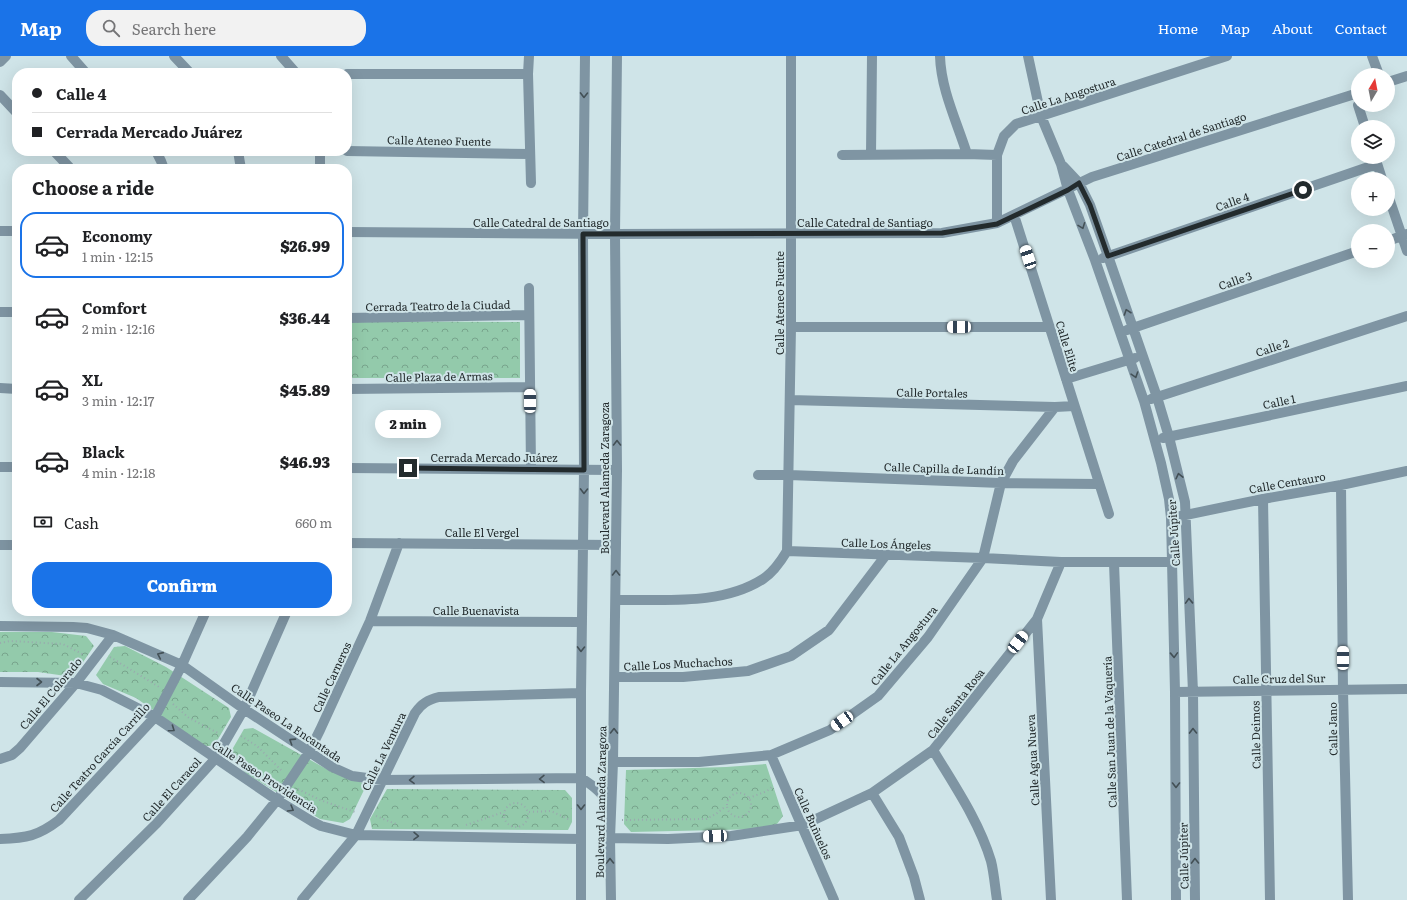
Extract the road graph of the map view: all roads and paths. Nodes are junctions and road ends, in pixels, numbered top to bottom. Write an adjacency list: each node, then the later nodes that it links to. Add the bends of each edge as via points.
1 (6, 56): 14 (street)
2 (70, 56): 15 (street)
3 (174, 56): 16 (street)
4 (281, 56): 17 (street)
5 (529, 56): 20 (street)
6 (585, 56): 46 (street, Boulevard Alameda Zaragoza, one-way to 46)
7 (617, 56): 47 (street, Boulevard Alameda Zaragoza)
8 (792, 56): 48 (street, Calle Ateneo Fuente)
9 (872, 56): 31 (street)
10 (940, 56): 29 (street, via 945,89)
11 (1028, 56): 26 (street, Calle Júpiter)
12 (1227, 56): 26 (street, Calle La Angostura)
13 (1372, 56): 18 (street)
14 (0, 62)
15 (81, 68)
16 (185, 68)
17 (292, 68)
18 (1376, 68)
19 (352, 74): 20 (street)
20 (528, 74): 28 (street)
21 (1407, 76): 22 (street)
22 (1395, 80)
23 (0, 95): 25 (street)
24 (1351, 95): 38 (street, Calle Catedral de Santiago)
25 (12, 107)
26 (1041, 116): 32 (street, Calle La Angostura, via 1016,124 1004,136); 35 (street, Calle Júpiter)
27 (352, 151): 28 (street, Calle Ateneo Fuente)
28 (530, 154): 37 (street)
29 (967, 154): 31 (street); 32 (street)
30 (842, 155): 31 (street)
31 (871, 155)
32 (997, 155): 42 (street, Calle La Angostura)
33 (59, 156): 34 (street)
34 (66, 164)
35 (1061, 164): 38 (street, Calle Júpiter); 39 (street, Calle Júpiter)
36 (1368, 164): 53 (street, Calle 4)
37 (532, 183)
38 (1079, 183): 39 (street, Calle Catedral de Santiago); 53 (street, Calle Júpiter, via 1090,205)
39 (1068, 190): 41 (street, Calle Catedral de Santiago); 54 (street, Calle Júpiter, one-way to 54)
40 (1395, 211): 49 (street)
41 (1014, 215): 42 (street, Calle Catedral de Santiago); 62 (street, Calle Elite)
42 (997, 224): 48 (street, Calle Catedral de Santiago, via 942,233)
43 (0, 231): 44 (street)
44 (12, 231)
45 (352, 232): 46 (street, Calle Catedral de Santiago)
46 (583, 234): 47 (street, Calle Catedral de Santiago); 84 (street, Boulevard Alameda Zaragoza)
47 (615, 234): 48 (street, Calle Catedral de Santiago); 85 (street, Boulevard Alameda Zaragoza, one-way to 47)
48 (792, 234): 61 (street, Calle Ateneo Fuente)
49 (1405, 235): 50 (street); 51 (street)
50 (1395, 239)
51 (1407, 250)
52 (1351, 253): 63 (street, Calle 3)
53 (1108, 256): 54 (street, Calle 4); 63 (street, Calle Júpiter, one-way to 53)
54 (1095, 260): 64 (street, Calle Júpiter)
55 (529, 288): 58 (street)
56 (0, 312): 57 (street)
57 (12, 312)
58 (529, 315): 60 (street, Cerrada Teatro de la Ciudad); 70 (street)
59 (1407, 316): 73 (street, Calle 2)
60 (352, 318)
61 (791, 327): 62 (street); 74 (street, Calle Ateneo Fuente)
62 (1050, 327): 67 (street, Calle Elite)
63 (1133, 328): 64 (street, Calle 3); 65 (street, Calle Júpiter)
64 (1120, 332): 66 (street, Calle Júpiter)
65 (1142, 355): 66 (street); 73 (street, Calle Júpiter)
66 (1130, 360): 67 (street); 75 (street, Calle Júpiter, one-way to 75)
67 (1066, 379): 76 (street, Calle Elite)
68 (1407, 386): 78 (street, Calle 1)
69 (0, 388): 71 (street)
70 (530, 388): 72 (street, Calle Plaza de Armas); 83 (street)
71 (12, 389)
72 (352, 389)
73 (1157, 397): 75 (street, Calle 2); 78 (street, Calle Júpiter)
74 (790, 400): 77 (street, Calle Portales); 88 (street, Calle Ateneo Fuente)
75 (1144, 402): 79 (street, Calle Júpiter)
76 (1074, 406): 77 (street, Calle Portales); 90 (street, Calle Elite)
77 (1055, 407): 89 (street, Calle La Angostura, via 1013,461)
78 (1169, 437): 79 (street, Calle 1); 94 (street, Calle Júpiter, one-way to 78)
79 (1155, 440): 95 (street, Calle Júpiter)
80 (0, 467): 81 (street)
81 (12, 467)
82 (352, 468): 83 (street, Cerrada Mercado Juárez)
83 (531, 469): 84 (street, Cerrada Mercado Juárez)
84 (584, 470): 85 (street, Cerrada Mercado Juárez); 100 (street, Boulevard Alameda Zaragoza, one-way to 100)
85 (617, 470): 101 (street, Boulevard Alameda Zaragoza)
86 (1407, 471): 91 (street, Calle Centauro)
87 (758, 475): 88 (street, Calle Capilla de Landín)
88 (789, 475): 89 (street, Calle Capilla de Landín); 102 (street, Calle Ateneo Fuente)
89 (1001, 483): 90 (street, Calle Capilla de Landín); 104 (street, Calle La Angostura)
90 (1099, 484): 93 (street, Calle Elite)
91 (1341, 484): 92 (street, Calle Centauro); 125 (street, Calle Jano)
92 (1263, 498): 94 (street, Calle Centauro); 124 (street, Calle Deimos)
93 (1109, 514)
94 (1186, 514): 95 (street, Calle Centauro); 127 (street, Calle Júpiter, one-way to 94)
95 (1171, 518): 106 (street, Calle Júpiter)
96 (352, 543): 97 (street, Calle El Vergel)
97 (399, 544): 100 (street, Calle El Vergel); 112 (street, Calle Carneros)
98 (0, 545): 99 (street)
99 (12, 545)
100 (583, 545): 101 (street, Calle El Vergel); 113 (street, Boulevard Alameda Zaragoza)
101 (616, 545): 108 (street, Boulevard Alameda Zaragoza, one-way to 101)
102 (787, 551): 103 (street, Calle Los Ángeles); 108 (street, via 778,566 764,579 736,592 704,599)
103 (886, 555): 104 (street, Calle Los Ángeles); 120 (street, Calle Los Muchachos, via 829,630 791,656 748,671 683,677)
104 (983, 558): 105 (street, Calle Los Ángeles); 135 (street, Calle La Angostura, via 928,636 878,696 830,730)
105 (1061, 562): 107 (street, Calle Los Ángeles); 111 (street, Calle Santa Rosa)
106 (1172, 562): 107 (street, Calle Los Ángeles); 126 (street, Calle Júpiter, one-way to 126)
107 (1114, 563): 169 (street, Calle San Juan de la Vaquería)
108 (616, 600): 120 (street, Boulevard Alameda Zaragoza)
109 (204, 616): 119 (street, Calle Teatro García Carrillo)
110 (285, 616): 130 (street, Calle El Caracol)
111 (1037, 619): 133 (street, Calle Santa Rosa); 168 (street, Calle Agua Nueva)
112 (370, 621): 113 (street, Calle Buenavista); 134 (street, Calle Carneros)
113 (582, 622): 129 (street, Boulevard Alameda Zaragoza, one-way to 129)
114 (0, 626): 115 (street, Calle Paseo La Encantada, via 87,628)
115 (113, 635): 117 (street, Calle El Colorado); 119 (street, Calle Paseo La Encantada, one-way to 115)
116 (0, 643): 118 (path, via 10,641 63,644 86,655)
117 (100, 652): 118 (street, Calle El Colorado); 128 (path)
118 (93, 662): 122 (street, Calle El Colorado)
119 (182, 665): 128 (street, Calle Teatro García Carrillo); 130 (street, Calle Paseo La Encantada)
120 (615, 678): 138 (street, Boulevard Alameda Zaragoza, one-way to 120)
121 (0, 682): 122 (street, Calle Paseo Providencia, one-way to 122)
122 (76, 683): 131 (street, Calle Paseo Providencia, via 102,690); 136 (street, Calle El Colorado, via 20,748)
123 (1407, 689): 125 (street, Calle Cruz del Sur)
124 (1267, 690): 125 (street, Calle Cruz del Sur); 127 (street, Calle Cruz del Sur); 172 (street, Calle Deimos)
125 (1343, 690): 173 (street, Calle Jano)
126 (1175, 692): 127 (street, Calle Cruz del Sur); 170 (street, Calle Júpiter, one-way to 170)
127 (1193, 692): 171 (street, Calle Júpiter, one-way to 127)
128 (168, 693): 131 (street, Calle Teatro García Carrillo); 132 (path, via 175,707 189,718 206,728)
129 (581, 693): 139 (street, Boulevard Alameda Zaragoza); 141 (street, Calle La Ventura, via 439,697 427,700 415,713)
130 (244, 709): 132 (street, Calle El Caracol); 134 (street, Calle Paseo La Encantada, one-way to 130)
131 (155, 717): 137 (street, Calle Paseo Providencia, one-way to 137); 159 (street, Calle Teatro García Carrillo, via 60,820 31,836)
132 (229, 734): 137 (street, Calle El Caracol); 142 (path, via 257,746)
133 (933, 750): 143 (street, Calle Santa Rosa); 167 (street, via 977,826 991,861)
134 (309, 752): 141 (street, Calle Paseo La Encantada, via 342,772); 142 (street, Calle Carneros)
135 (771, 755): 138 (street, Calle La Angostura, via 699,762); 140 (street, Calle Buñuelos)
136 (0, 759)
137 (215, 759): 145 (street, Calle Paseo Providencia); 160 (street, Calle El Caracol, via 157,823)
138 (613, 762): 147 (street, Boulevard Alameda Zaragoza)
139 (581, 778): 141 (street, Calle Paseo La Encantada, one-way to 141); 147 (street, via 600,791); 155 (street, Boulevard Alameda Zaragoza, one-way to 155)
140 (782, 779): 144 (path, via 767,791); 153 (street, Calle Buñuelos)
141 (382, 780): 150 (street, Calle La Ventura)
142 (289, 782): 145 (street, Calle Carneros); 150 (path, via 320,800)
143 (872, 793): 153 (street, Calle Santa Rosa); 166 (street, via 899,837)
144 (749, 798): 146 (path, via 743,793 735,793 728,798); 146 (path, via 750,810 741,817 730,813)
145 (277, 800): 156 (street, Calle Paseo Providencia, one-way to 156, via 322,826); 161 (street, Calle Carneros, via 247,837)
146 (726, 806): 151 (path, via 706,819)
147 (611, 808): 151 (street, Boulevard Alameda Zaragoza)
148 (504, 812): 149 (path, via 508,805 516,802 524,805); 149 (path, via 507,824 519,827 526,823); 152 (path)
149 (528, 812): 155 (path, via 551,811)
150 (365, 816): 154 (path, via 379,817); 156 (street, Calle La Ventura)
151 (610, 820): 158 (street, Boulevard Alameda Zaragoza)
152 (466, 825)
153 (802, 825): 158 (street, Calle Santa Rosa, via 731,836); 165 (street, Calle Buñuelos)
154 (400, 826)
155 (581, 828): 157 (street, Boulevard Alameda Zaragoza)
156 (356, 835): 157 (street, Calle Paseo Providencia, one-way to 157); 162 (street, Calle La Ventura)
157 (581, 838): 163 (street, Boulevard Alameda Zaragoza)
158 (610, 838): 164 (street, Boulevard Alameda Zaragoza, one-way to 158)
159 (0, 839)
160 (79, 900)
161 (188, 900)
162 (302, 900)
163 (582, 900)
164 (611, 900)
165 (834, 900)
166 (920, 900)
167 (997, 900)
168 (1051, 900)
169 (1127, 900)
170 (1176, 900)
171 (1195, 900)
172 (1270, 900)
173 (1348, 900)

